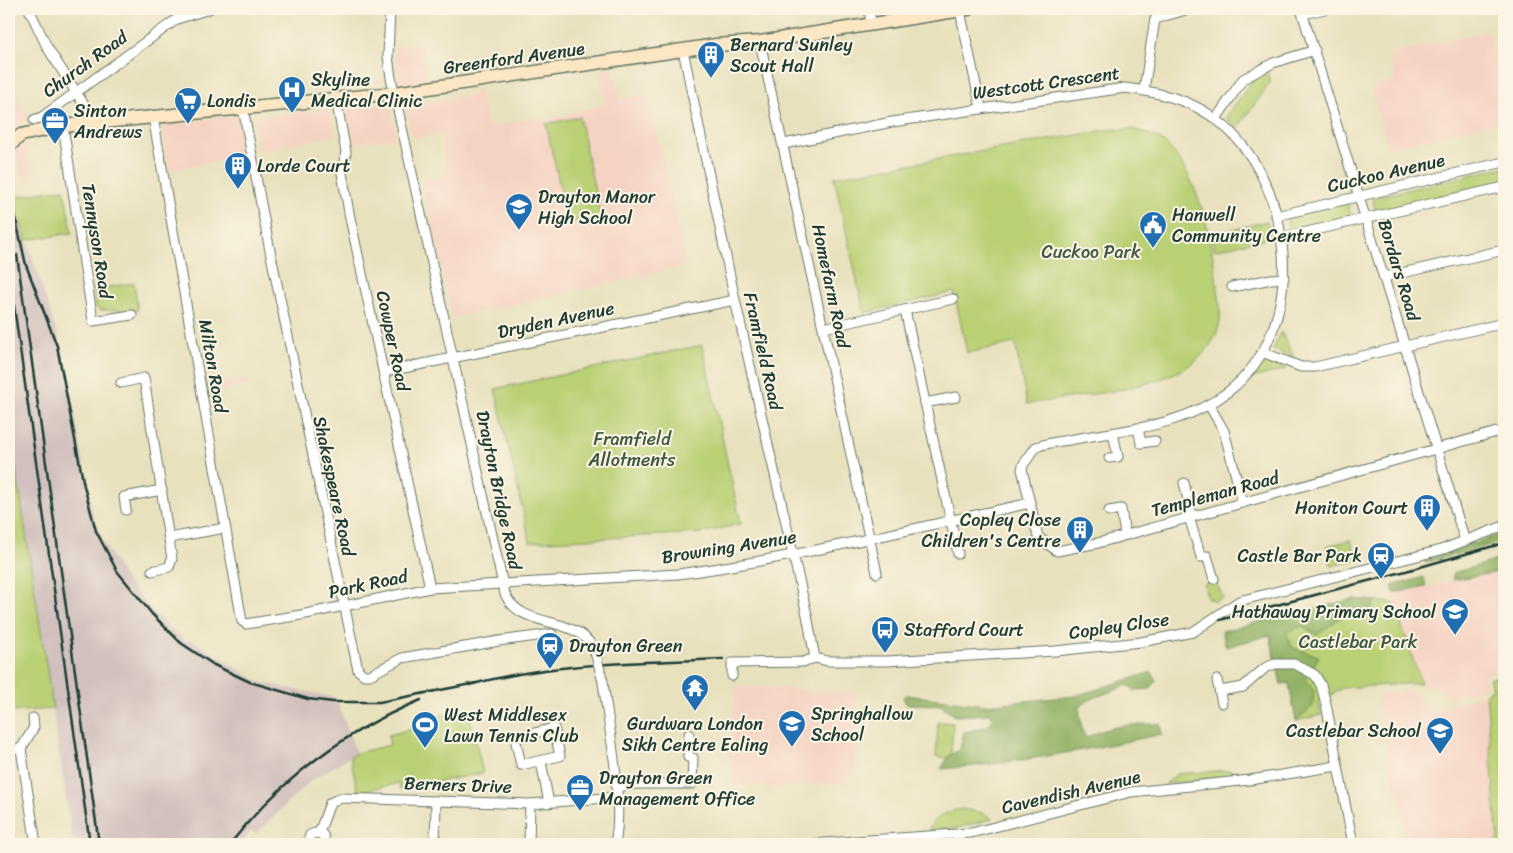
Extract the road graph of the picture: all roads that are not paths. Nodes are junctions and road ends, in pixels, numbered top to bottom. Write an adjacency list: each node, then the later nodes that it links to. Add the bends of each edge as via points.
1 (29, 9): 14 (street, via 47,47)
2 (209, 9): 14 (street, Church Road, via 177,19)
3 (390, 9): 15 (street, Drayton Bridge Road, via 388,56)
4 (869, 9): 9 (street)
5 (1189, 9): 13 (street, via 1155,19)
6 (1325, 9): 8 (street)
7 (964, 10): 9 (street, Greenford Avenue); 18 (street)
8 (1302, 11): 12 (street, Bordars Road)
9 (871, 23): 10 (street, Greenford Avenue)
10 (760, 42): 11 (street, Greenford Avenue); 24 (street, Homefarm Road)
11 (683, 50): 15 (street, Greenford Avenue); 37 (street, Framfield Road)
12 (1315, 50): 20 (street, via 1274,63 1243,79); 28 (street, Bordars Road)
13 (1144, 90): 18 (street, Westcott Crescent, via 1104,89); 20 (street, Westcott Crescent, via 1175,98)
14 (75, 92): 21 (street, Church Road); 22 (street, via 90,114)
15 (395, 93): 16 (street, Greenford Avenue); 44 (street, Drayton Bridge Road)
16 (336, 99): 17 (street, Greenford Avenue); 45 (street, Cowper Road, via 346,152 342,173 345,191)
17 (243, 108): 19 (street, Greenford Avenue); 77 (street, Shakespeare Road, via 270,256)
18 (981, 108): 24 (street, Westcott Crescent)
19 (152, 117): 22 (street, Greenford Avenue); 65 (street, Milton Road)
20 (1216, 119): 29 (street, Westcott Crescent, via 1251,158)
21 (34, 120)
22 (92, 124): 23 (street, Greenford Avenue)
23 (63, 126): 25 (street, Church Road, via 20,135); 39 (street, Tennyson Road, via 93,321)
24 (784, 144): 41 (street, Homefarm Road)
25 (9, 146)
26 (1504, 162): 28 (street, Cuckoo Avenue)
27 (1504, 187): 30 (street)
28 (1359, 196): 29 (street, Cuckoo Avenue); 30 (street, Bordars Road)
29 (1276, 216): 31 (street, Westcott Crescent)
30 (1366, 218): 31 (street); 33 (street, Bordars Road)
31 (1280, 238): 34 (street, Westcott Crescent)
32 (1504, 250): 33 (street)
33 (1384, 277): 42 (street, Bordars Road)
34 (1284, 278): 35 (street); 43 (street, Westcott Crescent, via 1282,300)
35 (1232, 287)
36 (953, 299): 38 (street)
37 (735, 300): 44 (street, Dryden Avenue); 70 (street, Framfield Road)
38 (904, 310): 41 (street); 48 (street)
39 (132, 315)
40 (1504, 323): 42 (street)
41 (824, 328): 68 (street, Homefarm Road)
42 (1406, 346): 43 (street, via 1315,367 1301,367); 54 (street, Bordars Road)
43 (1262, 352): 49 (street, Westcott Crescent, via 1239,382)
44 (453, 359): 45 (street, Dryden Avenue); 75 (street, Drayton Bridge Road)
45 (384, 372): 76 (street, Cowper Road)
46 (121, 382): 57 (street, via 144,378)
47 (956, 396): 48 (street)
48 (925, 403): 63 (street)
49 (1209, 405): 50 (street, Westcott Crescent, via 1178,419); 59 (street, via 1224,431)
50 (1138, 428): 52 (street, Westcott Crescent); 53 (street, via 1141,443)
51 (1504, 430): 54 (street, Templeman Road)
52 (1113, 433): 55 (street, via 1118,457); 58 (street, Westcott Crescent, via 1036,447 1022,465)
53 (1155, 441)
54 (1438, 450): 59 (street, Templeman Road); 69 (street, Bordars Road)
55 (1109, 458)
56 (1184, 483): 62 (street)
57 (162, 490): 60 (street, via 124,498); 67 (street)
58 (1030, 503): 63 (street, Browning Avenue); 66 (street, Templeman Road, via 1038,537 1057,551)
59 (1243, 503): 62 (street, Templeman Road)
60 (126, 510)
61 (1109, 511): 66 (street, via 1120,509)
62 (1191, 516): 66 (street, Templeman Road); 74 (street, via 1201,557 1207,556)
63 (951, 521): 68 (street, Browning Avenue); 71 (street)
64 (1504, 526): 69 (street, Copley Close)
65 (224, 528): 67 (street); 78 (street, Milton Road)
66 (1125, 535)
67 (169, 538): 72 (street, via 170,568)
68 (870, 539): 70 (street, Browning Avenue); 73 (street)
69 (1465, 541): 80 (street, Copley Close, via 1239,601 1193,632 1141,642 1055,651 887,661 826,661)
70 (792, 553): 75 (street, Browning Avenue, via 678,574); 80 (street, Framfield Road)
71 (958, 554)
72 (152, 571)
73 (877, 573)
74 (1214, 579)
75 (502, 583): 76 (street, Park Road); 91 (street, Drayton Bridge Road, bridge, via 507,598 518,611 573,628 590,643 603,682)
76 (430, 588): 77 (street, Park Road)
77 (343, 606): 78 (street, Park Road, via 251,623); 79 (street, Shakespeare Road, via 356,667 367,675 376,674 402,658)
78 (242, 621)
79 (552, 634)
80 (815, 658): 81 (street, Copley Close, via 803,662 732,663)
81 (732, 676)
82 (1217, 680): 83 (street)
83 (1220, 691): 84 (street); 90 (street, via 1244,687 1258,673 1275,664 1295,664 1315,674 1322,685)
84 (1222, 703)
85 (33, 718): 88 (street, via 34,727)
86 (689, 734): 91 (street, via 688,757 693,758 692,784)
87 (9, 749): 88 (street)
88 (21, 749): 98 (street)
89 (541, 762): 89 (street, via 521,765 515,738 554,728 560,756); 94 (street)
90 (1337, 766): 104 (street, Cavendish Avenue, via 1250,780 1131,792 971,833); 105 (street)
91 (616, 786): 92 (street, Drayton Bridge Road)
92 (617, 797): 94 (street, Berners Drive); 97 (street, Drayton Bridge Road)
93 (436, 801): 95 (street, Berners Drive); 96 (street, Berners Drive, via 335,800 330,803); 101 (street)
94 (549, 803): 95 (street, Berners Drive)
95 (530, 804): 102 (street)
96 (319, 833): 99 (street, Berners Drive, via 310,836); 100 (street)
97 (615, 840): 103 (street)
98 (36, 844)
99 (307, 844)
100 (326, 844)
101 (435, 844)
102 (529, 844)
103 (624, 844)
104 (812, 844)
105 (1353, 844)

